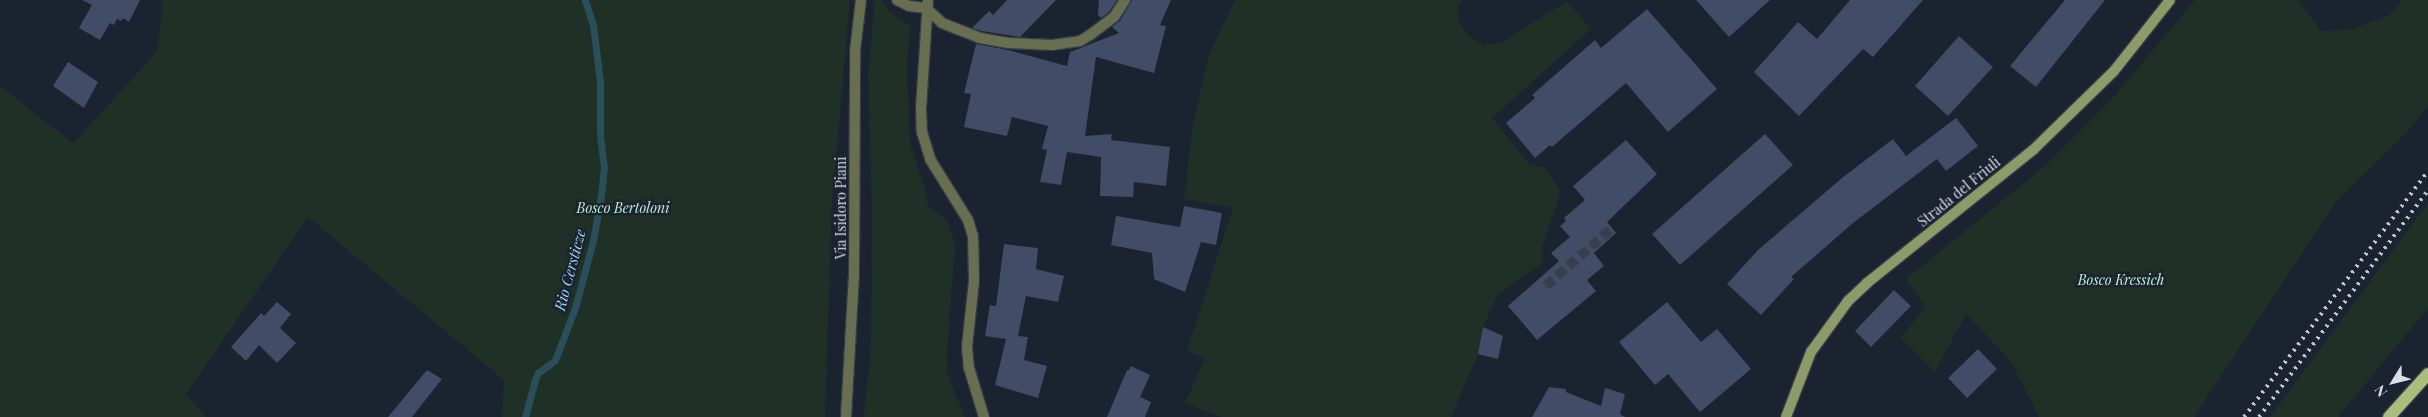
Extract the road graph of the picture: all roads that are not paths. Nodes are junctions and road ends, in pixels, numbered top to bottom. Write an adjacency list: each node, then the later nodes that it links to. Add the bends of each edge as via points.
1 (861, 0): 7 (street, Via Isidoro Piani, via 855,51 854,272)
2 (897, 0): 5 (street, via 910,6)
3 (1125, 0): 5 (street, via 1114,17 1090,35 1080,41 1052,45 980,38 942,24)
4 (2170, 0): 9 (main road, Strada del Friuli, via 2114,71 2033,150 1848,301 1811,352)
5 (927, 4): 8 (street, via 922,132 930,159 968,220 973,236 974,280 967,348 969,368)
6 (2428, 374): 10 (main road)
7 (846, 417)
8 (984, 417)
9 (1786, 417)
10 (2389, 417)

